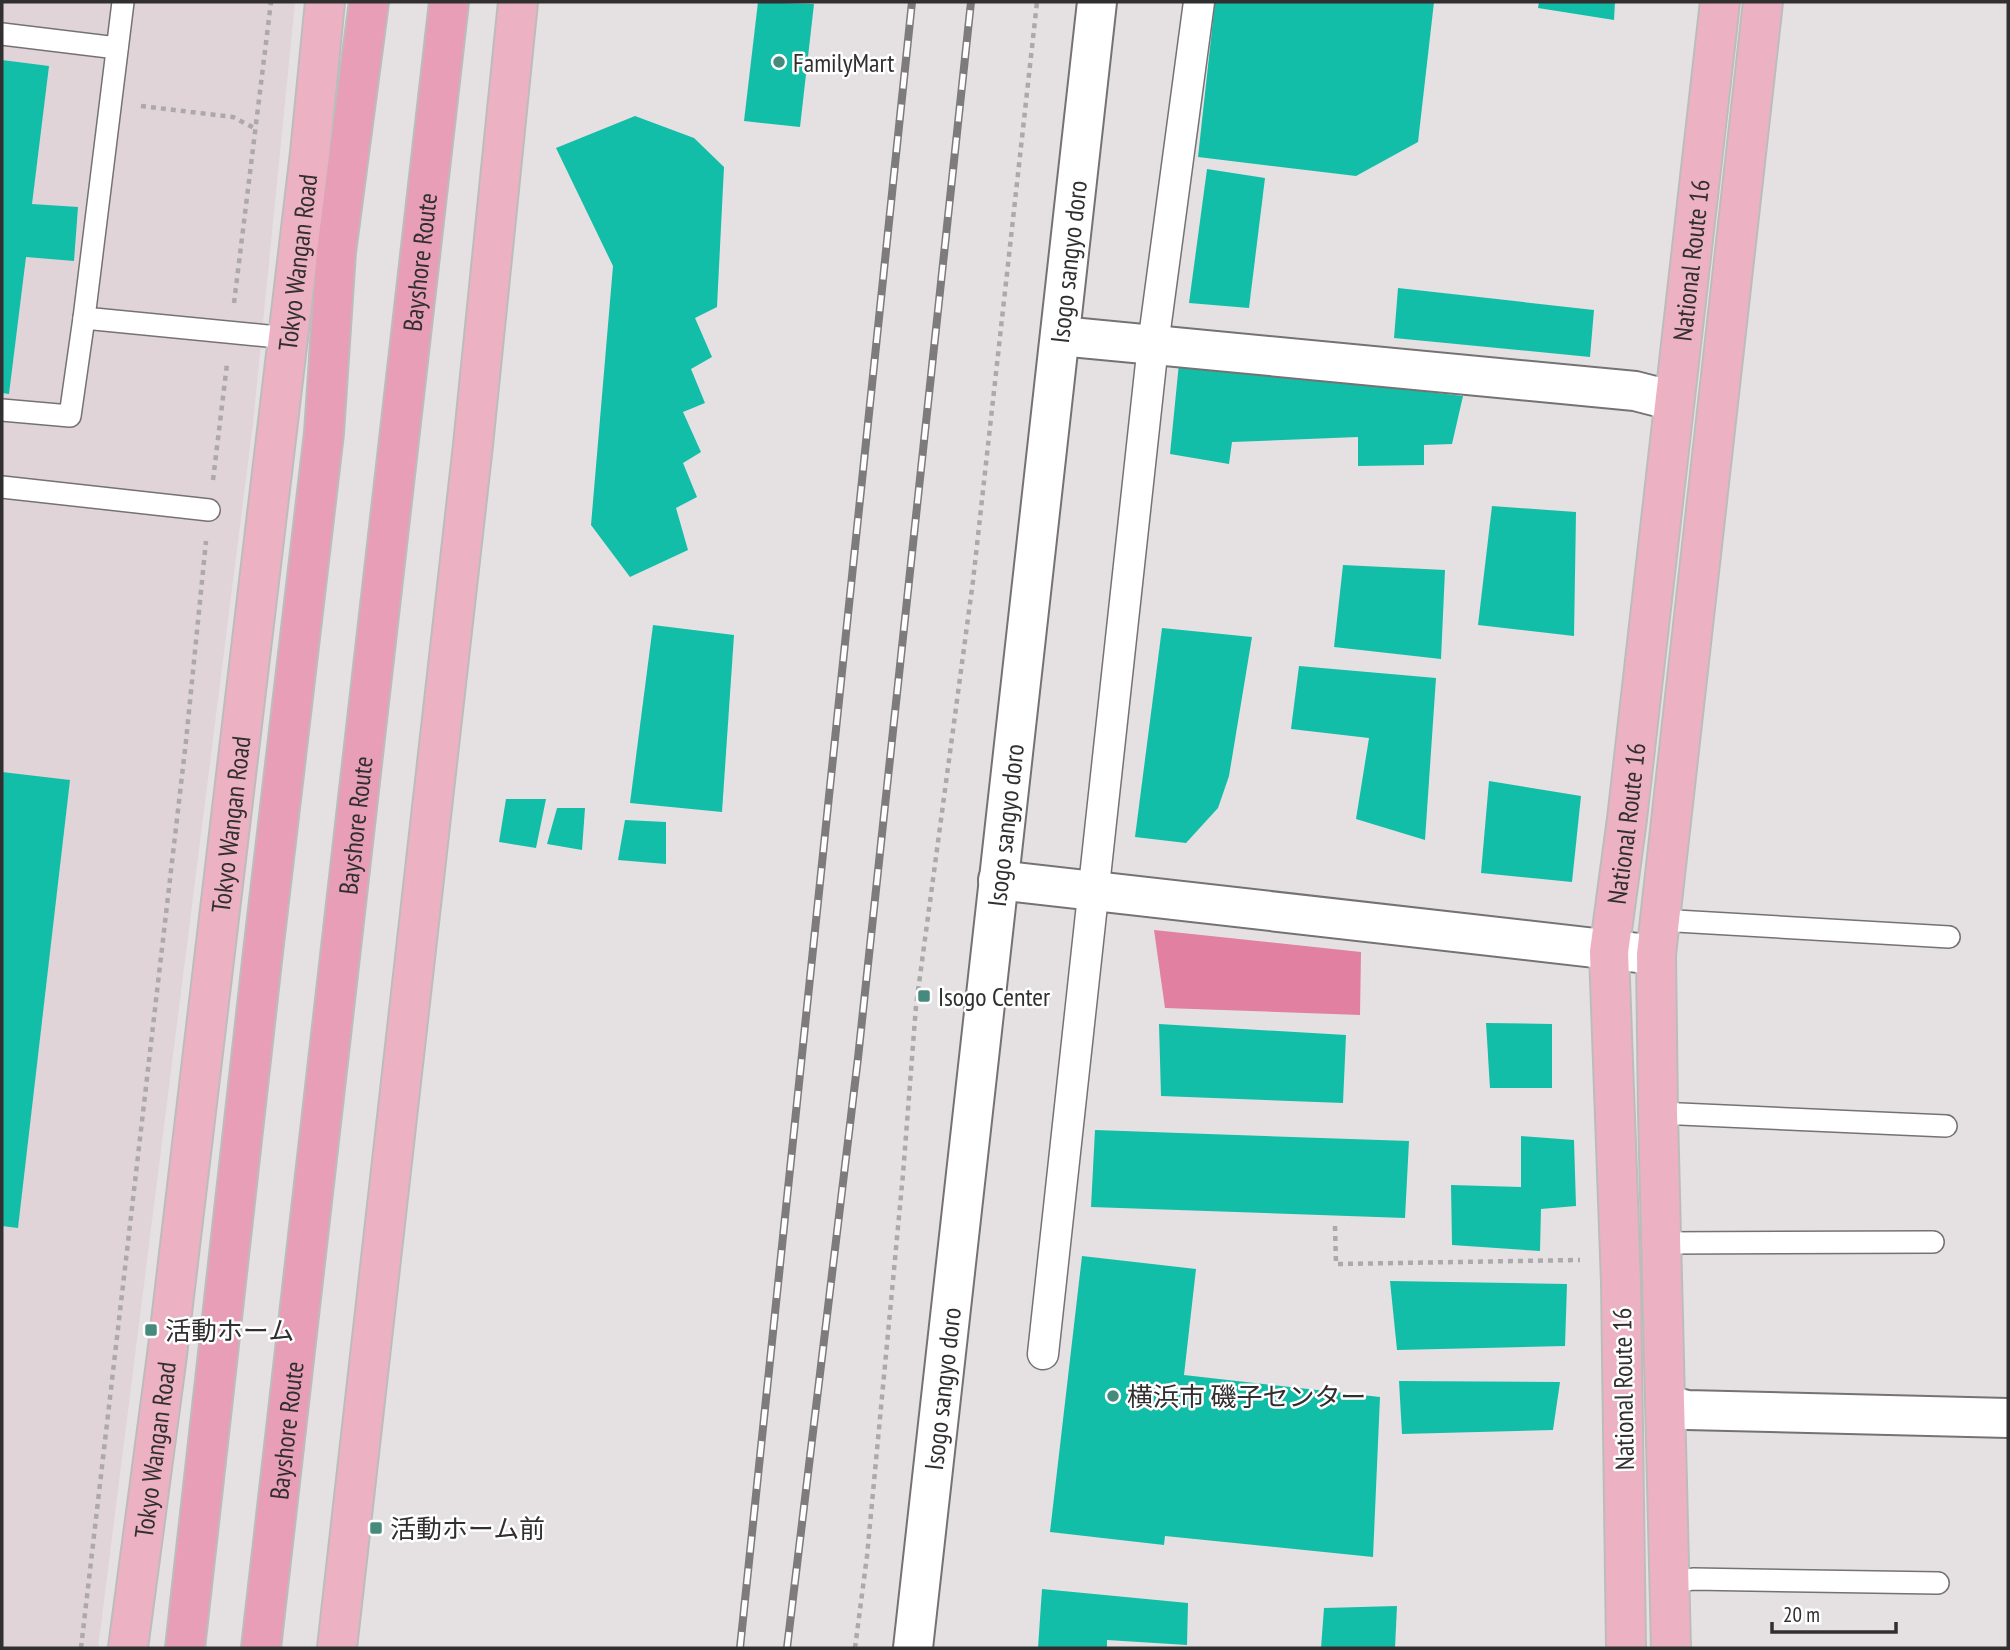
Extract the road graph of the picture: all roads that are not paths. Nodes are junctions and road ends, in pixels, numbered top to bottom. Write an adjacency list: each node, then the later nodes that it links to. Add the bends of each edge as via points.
1 (123, 2): 11 (lane)
2 (325, 2): 14 (highway, Tokyo Wangan Road)
3 (369, 2): 35 (highway, via 336,252 324,433)
4 (449, 2): 36 (highway, Bayshore Route)
5 (518, 2): 37 (highway)
6 (1097, 2): 13 (street, Isogo sangyo doro)
7 (1199, 2): 15 (street)
8 (1720, 2): 16 (highway, National Route 16)
9 (1763, 2): 23 (highway, National Route 16)
10 (2, 34): 11 (lane)
11 (117, 48): 12 (lane)
12 (84, 318): 14 (lane); 17 (lane, via 69,416)
13 (1060, 336): 15 (street); 20 (street, Isogo sangyo doro)
14 (288, 338): 34 (highway, Tokyo Wangan Road)
15 (1153, 345): 16 (street, via 1635,391); 21 (street)
16 (1674, 401): 24 (highway, National Route 16)
17 (2, 410)
18 (2, 487): 19 (lane)
19 (209, 510)
20 (999, 880): 21 (street); 38 (street, Isogo sangyo doro)
21 (1094, 891): 24 (street); 29 (street)
22 (1949, 937): 23 (lane)
23 (1658, 938): 24 (street); 25 (highway, National Route 16)
24 (1609, 952): 39 (highway, National Route 16, via 1621,1283)
25 (1658, 1113): 26 (lane); 28 (highway, National Route 16)
26 (1946, 1126)
27 (1933, 1242): 28 (lane)
28 (1661, 1243): 30 (highway, National Route 16)
29 (1043, 1354)
30 (1667, 1405): 31 (street, via 1687,1410); 32 (highway, National Route 16)
31 (2008, 1418)
32 (1671, 1583): 33 (lane, via 1693,1579); 40 (highway, National Route 16)
33 (1938, 1583)
34 (128, 1648)
35 (185, 1648)
36 (261, 1648)
37 (337, 1648)
38 (913, 1648)
39 (1626, 1648)
40 (1671, 1648)

